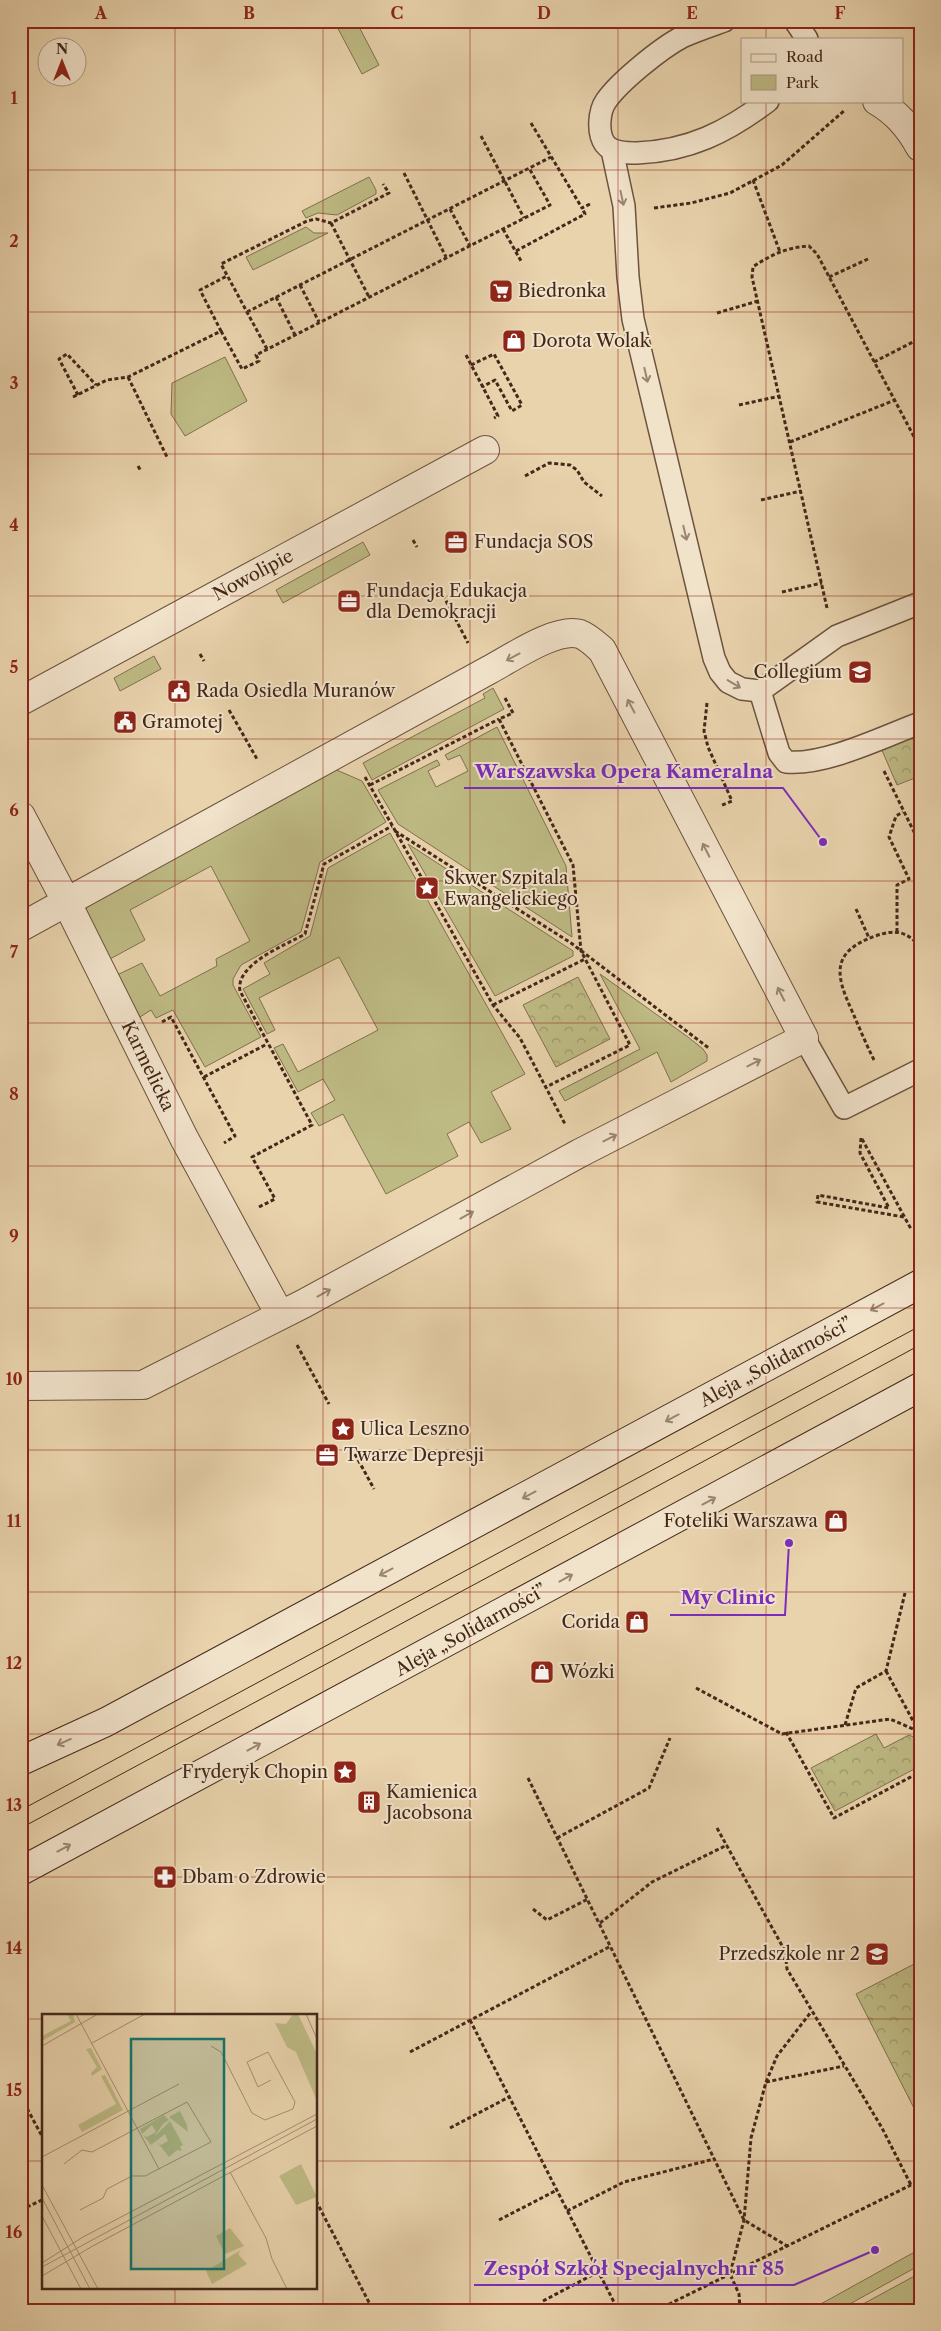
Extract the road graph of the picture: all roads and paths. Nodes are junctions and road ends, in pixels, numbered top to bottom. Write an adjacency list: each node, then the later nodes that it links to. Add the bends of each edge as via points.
1 (724, 21): 3 (lane)
2 (795, 21): 4 (lane)
3 (677, 29): 9 (lane, via 606,101 601,113 601,133 604,144)
4 (806, 38)
5 (767, 102): 9 (lane, via 726,130 693,144 645,152)
6 (879, 102): 8 (street, via 908,126)
7 (481, 136): 13 (path)
8 (920, 147)
9 (612, 150): 75 (lane, one-way to 75, via 624,206 633,319 714,658)
10 (551, 157): 11 (path)
11 (529, 168): 13 (path); 18 (path, via 550,205)
12 (404, 173): 19 (path)
13 (504, 180): 16 (path); 18 (path)
14 (753, 180): 24 (path)
15 (383, 184): 20 (path, via 389,194)
16 (450, 208): 19 (path); 22 (path)
17 (582, 208): 23 (path, via 585,214)
18 (524, 218): 21 (path)
19 (428, 220): 25 (path); 27 (path)
20 (331, 223): 27 (path); 29 (path, via 316,219 308,221 221,264)
21 (503, 229): 22 (path); 23 (path)
22 (470, 246): 25 (path)
23 (516, 251): 28 (path)
24 (780, 252): 30 (path, via 808,246 817,254); 34 (path, via 753,267)
25 (446, 257): 33 (path)
26 (868, 259): 30 (path)
27 (349, 260): 31 (path); 33 (path)
28 (521, 261)
29 (227, 276): 35 (path); 38 (path, via 200,290)
30 (829, 277): 43 (path)
31 (300, 285): 32 (path); 37 (path)
32 (276, 297): 35 (path); 39 (path)
33 (369, 297): 37 (path)
34 (758, 302): 36 (path); 49 (path)
35 (247, 312): 41 (path)
36 (717, 313)
37 (320, 323): 39 (path)
38 (221, 331): 41 (path, via 242,369 259,361 256,355); 45 (path)
39 (295, 335): 41 (path)
40 (912, 342): 43 (path)
41 (267, 349)
42 (466, 356): 44 (path)
43 (874, 362): 51 (path)
44 (471, 365): 47 (path); 47 (path, via 494,354 522,405 512,411 495,380)
45 (128, 377): 46 (path); 57 (path)
46 (96, 385): 48 (path); 48 (path, via 67,354 59,359)
47 (482, 386): 53 (path, via 498,416)
48 (78, 395): 50 (path)
49 (780, 396): 52 (path); 54 (path)
50 (74, 397)
51 (895, 400): 54 (path); 55 (path)
52 (739, 405)
53 (492, 420)
54 (790, 442): 61 (path)
55 (920, 446)
56 (485, 450): 77 (street, Nowolipie)
57 (167, 457)
58 (138, 466): 59 (path)
59 (141, 471)
60 (525, 476): 62 (path, via 549,463 570,465)
61 (801, 492): 63 (path); 66 (path)
62 (602, 496)
63 (761, 500)
64 (413, 540): 65 (path)
65 (417, 547)
66 (822, 583): 67 (path); 70 (path)
67 (782, 592)
68 (443, 595): 71 (path)
69 (920, 603): 76 (lane, via 837,636)
70 (828, 611)
71 (467, 641)
72 (200, 654): 73 (path)
73 (204, 661)
74 (489, 670): 79 (path, via 513,713); 81 (street); 101 (street, one-way to 74, via 602,650 579,634 563,634 547,639)
75 (728, 682): 76 (lane, one-way to 76, via 742,690); 84 (path, via 707,702 705,717 704,731)
76 (760, 691): 80 (lane, via 779,753 786,762 819,760)
77 (21, 701)
78 (229, 710): 82 (path)
79 (500, 719): 85 (path); 97 (path, via 573,865)
80 (920, 723)
81 (348, 746): 85 (path); 91 (street)
82 (253, 752)
83 (882, 766): 86 (path)
84 (720, 775)
85 (370, 785): 88 (path)
86 (903, 812): 90 (path); 94 (path, via 896,816 889,837 909,879 897,885)
87 (21, 816): 91 (street, Karmelicka)
88 (392, 826): 89 (path); 102 (path, via 324,864 305,934 261,958 240,978 240,990)
89 (394, 830): 97 (path); 99 (path)
90 (920, 844)
91 (67, 903): 93 (street); 116 (street, Karmelicka, via 184,1138)
92 (856, 909): 95 (path)
93 (21, 927)
94 (896, 932): 95 (path); 96 (path, via 909,935)
95 (869, 938): 103 (path, via 850,948 839,969 841,987)
96 (920, 946)
97 (581, 951): 98 (path); 106 (path, via 712,1051)
98 (585, 960): 99 (path); 107 (path, via 630,1045)
99 (493, 1005): 107 (path, via 520,1038)
100 (157, 1024): 105 (path, via 171,1017)
101 (804, 1038): 104 (lane, via 844,1108); 106 (street, one-way to 101)
102 (268, 1044): 105 (path); 112 (path, via 312,1125 252,1158)
103 (868, 1046)
104 (920, 1070)
105 (204, 1077): 109 (path, via 235,1136)
106 (726, 1078): 110 (street, one-way to 106)
107 (546, 1087): 110 (path)
108 (862, 1138): 113 (path, via 860,1153 889,1208 818,1195 816,1202)
109 (222, 1144)
110 (580, 1153): 116 (street, one-way to 110)
111 (873, 1159): 113 (path)
112 (275, 1199)
113 (904, 1217): 114 (path)
114 (911, 1230)
115 (920, 1284): 129 (street, Aleja „Solidarności”, one-way to 129, via 106,1722)
116 (280, 1314): 117 (street, via 143,1385); 119 (path)
117 (21, 1386)
118 (920, 1388): 135 (street, Aleja „Solidarności”, one-way to 118)
119 (329, 1404)
120 (356, 1454): 121 (path)
121 (374, 1489)
122 (904, 1593): 123 (path)
123 (886, 1672): 125 (path, via 856,1688); 126 (path)
124 (696, 1688): 127 (path, via 782,1734)
125 (845, 1725): 126 (path, via 890,1719); 127 (path)
126 (919, 1731)
127 (786, 1732): 130 (path, via 834,1818)
128 (670, 1738): 133 (path, via 649,1788)
129 (21, 1761)
130 (920, 1772)
131 (528, 1778): 133 (path)
132 (717, 1828): 134 (path)
133 (557, 1838): 136 (path)
134 (727, 1845): 138 (path, via 652,1882); 140 (path, via 785,1951 787,1969)
135 (21, 1871)
136 (588, 1899): 137 (path, via 547,1920); 138 (path)
137 (533, 1909)
138 (600, 1924): 139 (path)
139 (611, 1946): 141 (path); 149 (path)
140 (811, 2012): 143 (path); 144 (path, via 777,2056)
141 (470, 2020): 142 (path); 146 (path)
142 (410, 2052)
143 (844, 2066): 144 (path); 150 (path, via 882,2128)
144 (766, 2082): 158 (path, via 751,2138)
145 (21, 2097): 148 (path)
146 (509, 2097): 147 (path); 152 (path)
147 (450, 2128)
148 (42, 2136)
149 (714, 2159): 156 (path, via 624,2182); 158 (path)
150 (911, 2185): 151 (path); 159 (path)
151 (920, 2185)
152 (557, 2190): 156 (path); 157 (path)
153 (42, 2200): 155 (path)
154 (318, 2205): 163 (path)
155 (21, 2210)
156 (567, 2211): 160 (path)
157 (500, 2220)
158 (744, 2220): 159 (path); 161 (path)
159 (787, 2246): 161 (path)
160 (598, 2272): 162 (path); 164 (path)
161 (730, 2274): 165 (path); 166 (path, via 739,2294)
162 (542, 2302)
163 (373, 2310)
164 (618, 2310)
165 (656, 2310)
166 (740, 2310)

